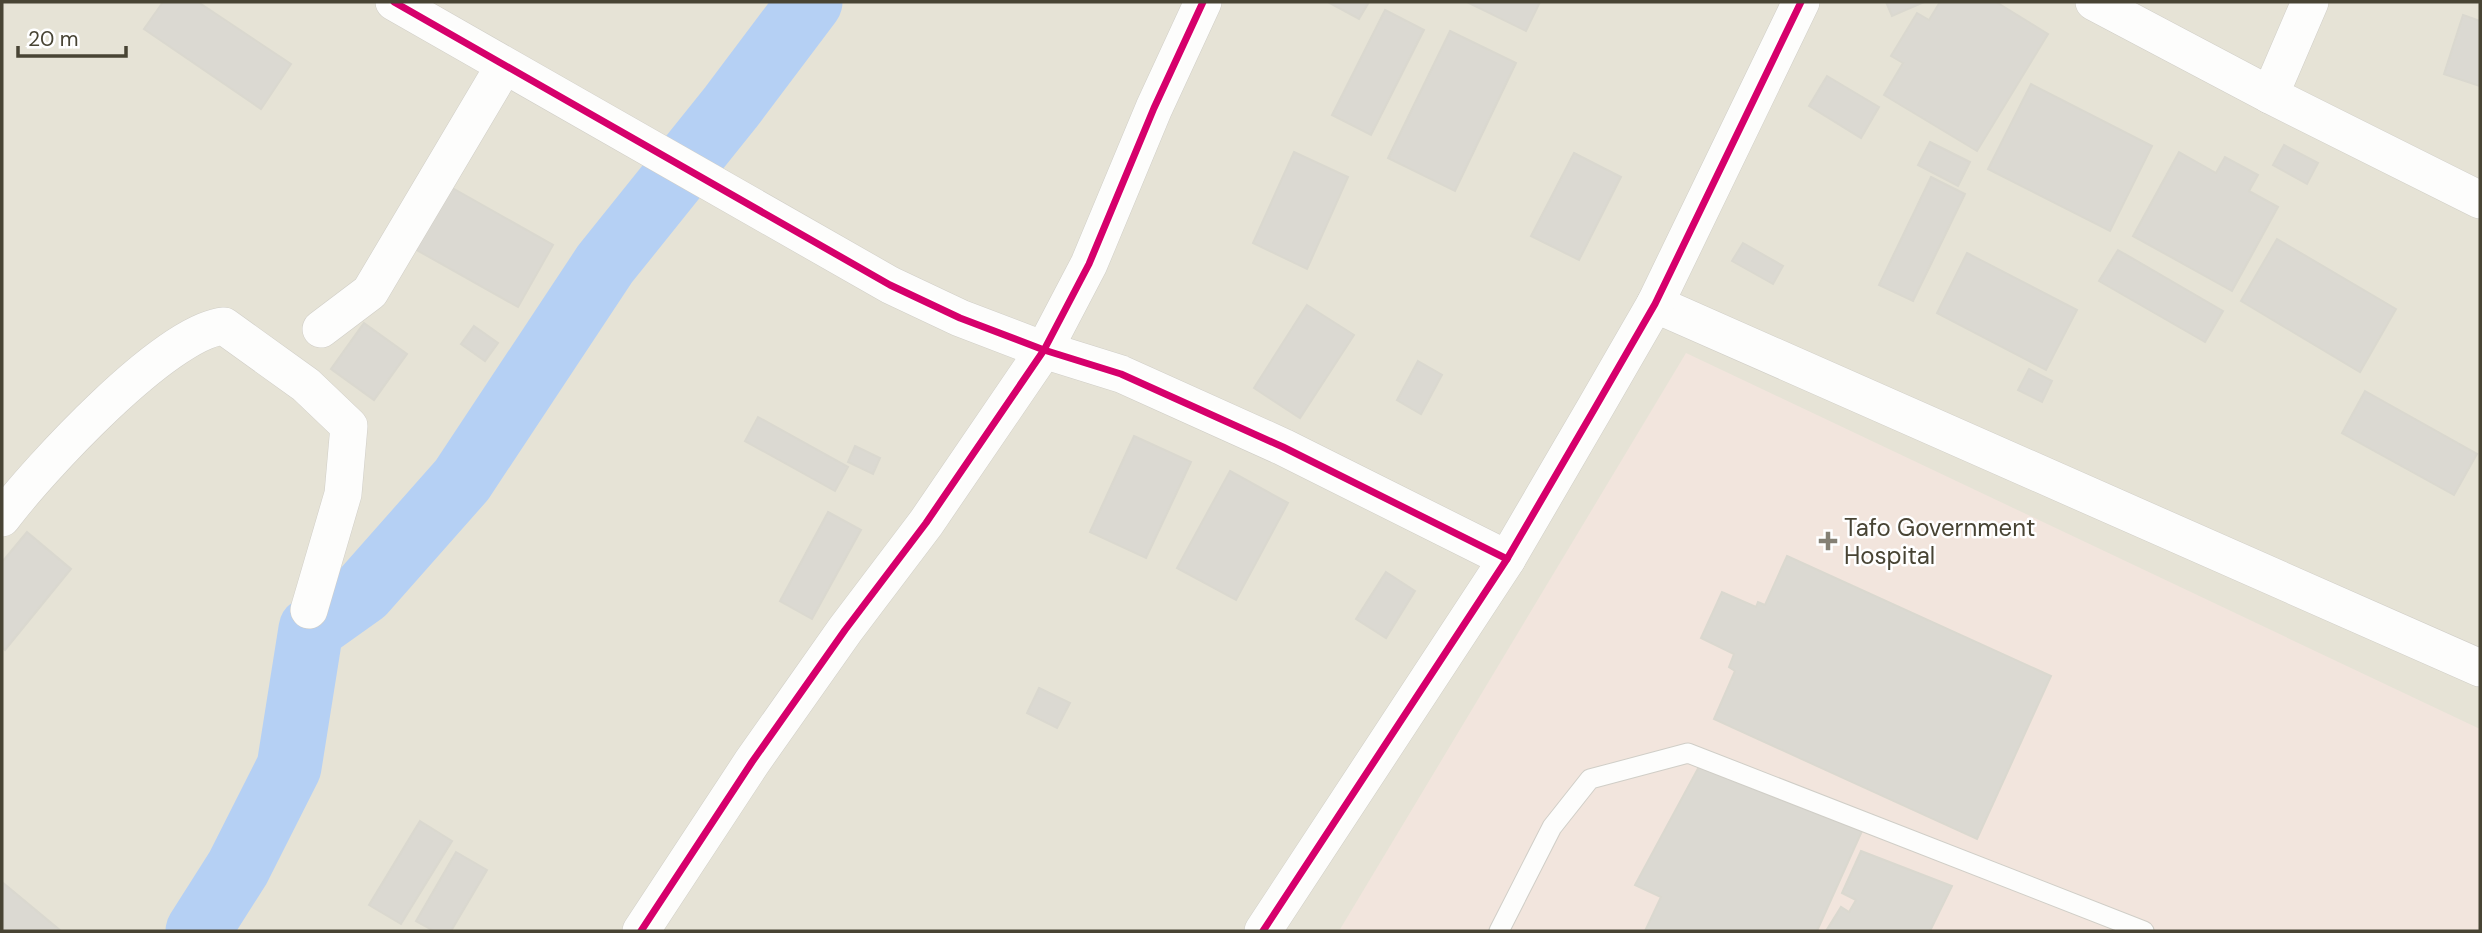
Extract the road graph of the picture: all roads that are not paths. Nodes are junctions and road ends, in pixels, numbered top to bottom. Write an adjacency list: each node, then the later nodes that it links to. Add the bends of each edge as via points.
1 (394, 2): 6 (street)
2 (1203, 2): 11 (street, via 1089,264)
3 (1801, 2): 9 (street)
4 (2094, 2): 7 (street)
5 (2310, 2): 7 (street)
6 (504, 66): 10 (street, via 370,292); 11 (street, via 890,285)
7 (2270, 95): 8 (street)
8 (2480, 200)
9 (1655, 304): 13 (street); 15 (street)
10 (321, 329)
11 (1044, 350): 13 (street, via 1121,374 1283,447); 16 (street, via 926,523 752,762)
12 (6, 504): 14 (street, via 133,382 175,349 212,327 224,326 306,385 349,426 343,494)
13 (1507, 559): 17 (street)
14 (309, 610)
15 (2480, 668)
16 (641, 931)
17 (1263, 931)
18 (1499, 931): 19 (lane, via 1552,827 1590,779 1688,754)
19 (2144, 931)

